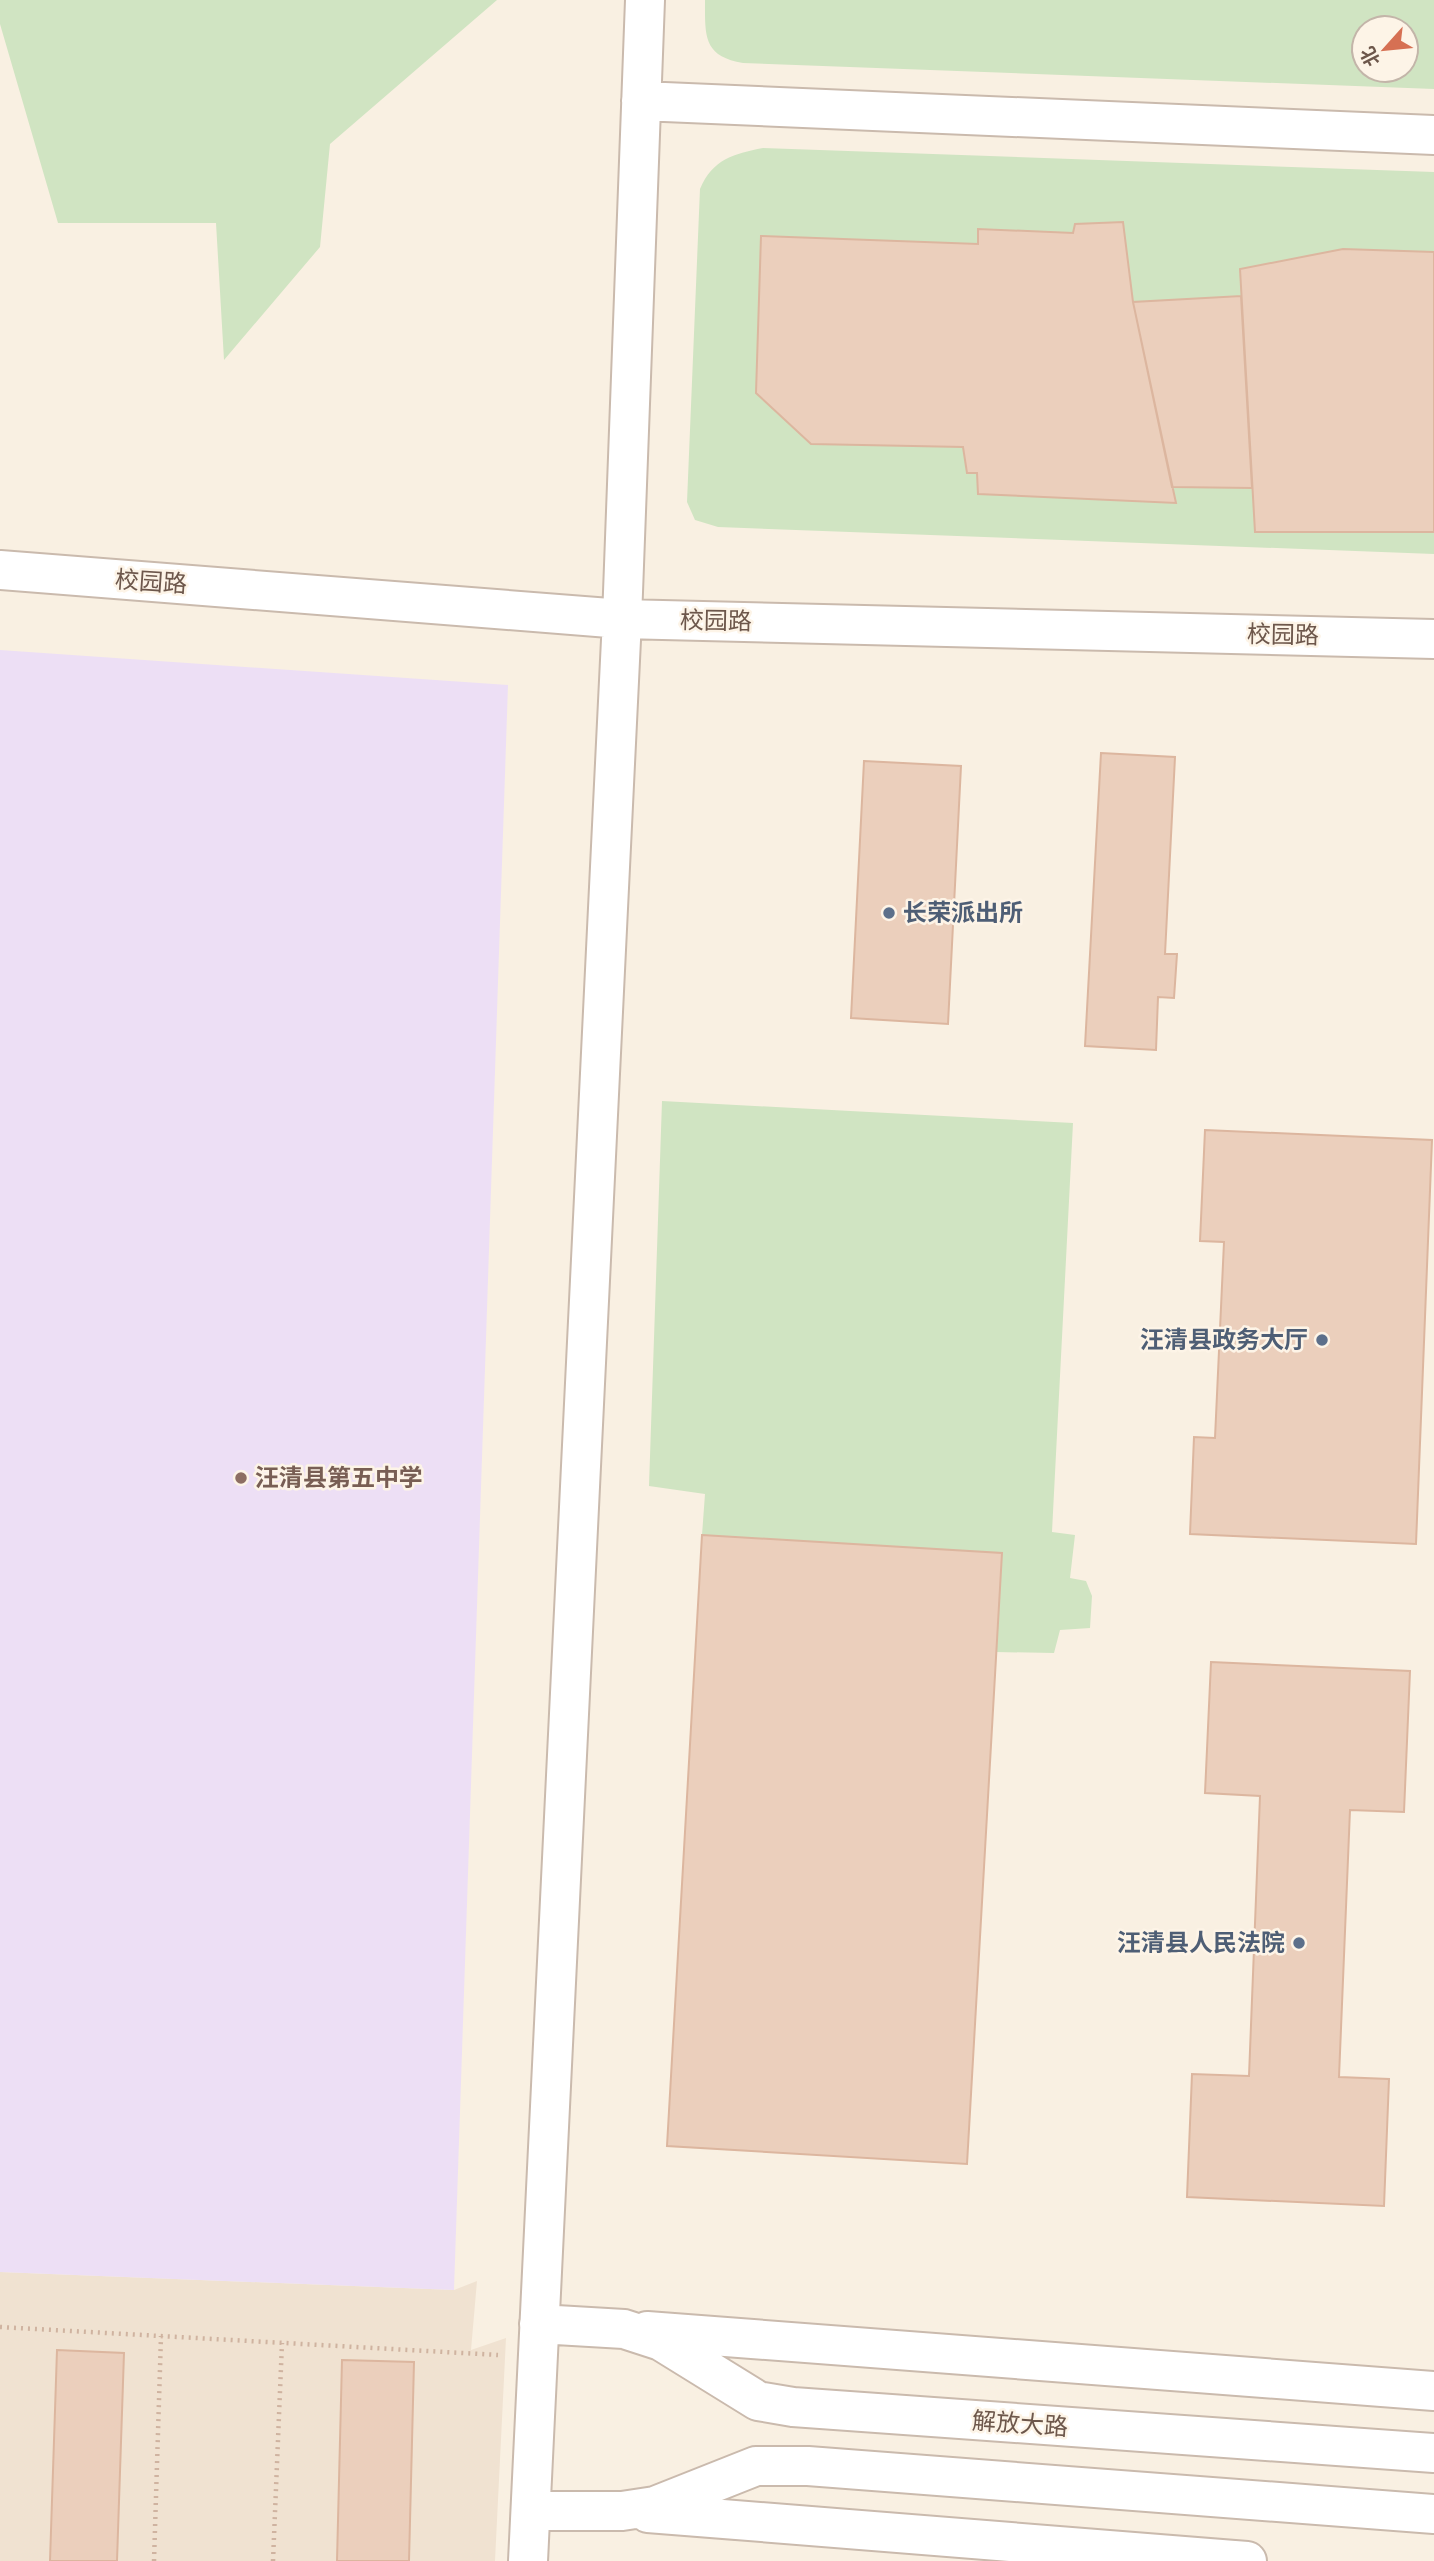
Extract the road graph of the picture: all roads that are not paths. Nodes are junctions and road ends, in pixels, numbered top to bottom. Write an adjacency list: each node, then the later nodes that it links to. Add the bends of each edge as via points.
1 (645, 0): 2 (street)
2 (640, 101): 3 (street); 5 (street)
3 (1434, 135)
4 (0, 570): 5 (street, 校园路)
5 (622, 619): 6 (street, 校园路); 8 (street)
6 (1434, 639)
7 (624, 2329): 8 (street, 解放大路); 9 (street, 解放大路); 10 (street, 解放大路, via 661,2341 758,2401 793,2407)
8 (538, 2340): 11 (street)
9 (1434, 2391)
10 (1434, 2453)
11 (531, 2511): 12 (street); 14 (street)
12 (622, 2511): 13 (street, via 655,2507 756,2466 782,2466); 15 (street)
13 (1434, 2514)
14 (528, 2561)
15 (1247, 2561)

